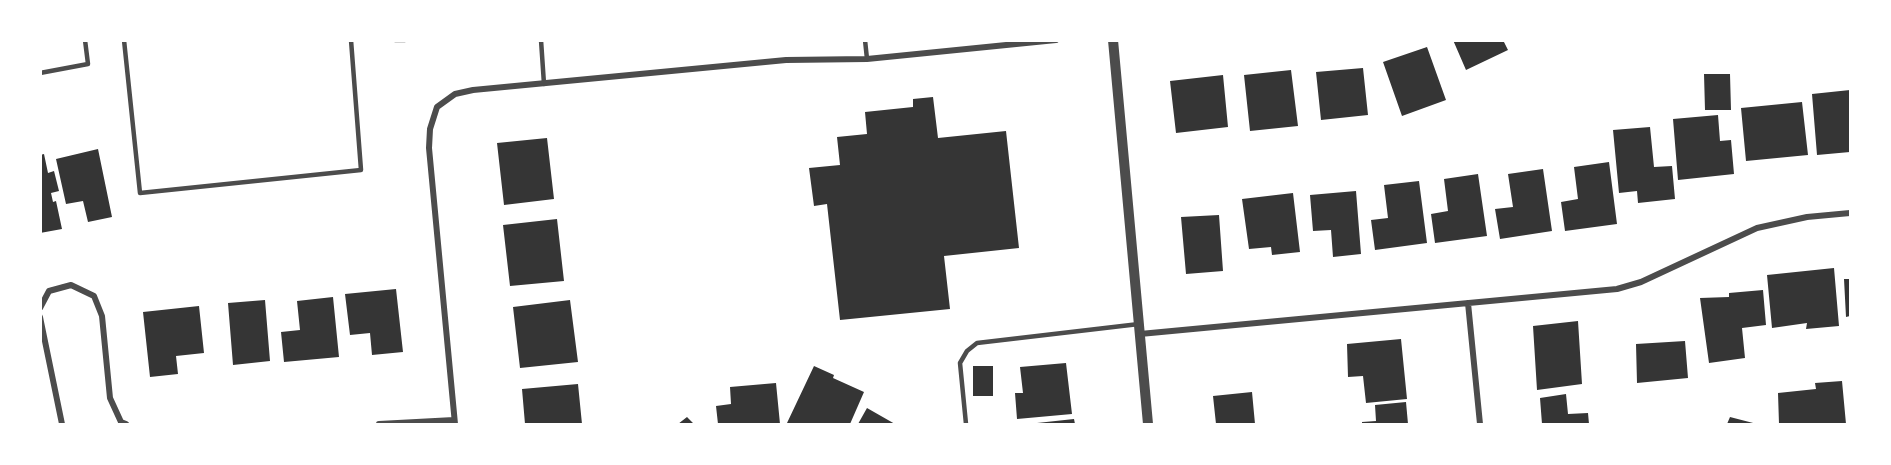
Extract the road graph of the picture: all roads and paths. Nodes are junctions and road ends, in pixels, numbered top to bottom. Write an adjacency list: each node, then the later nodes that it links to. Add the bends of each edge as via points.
1 (85, 40): 11 (lane, via 88,64)
2 (124, 40): 3 (lane, via 140,193 361,170)
3 (351, 40)
4 (395, 40): 5 (lane)
5 (405, 40)
6 (541, 40): 12 (lane)
7 (865, 40): 10 (lane)
8 (1056, 40): 10 (street)
9 (1113, 40): 17 (street)
10 (867, 59): 12 (street, via 786,60)
11 (40, 73)
12 (544, 84): 18 (street, via 455,94 437,107 430,129)
13 (1851, 213): 14 (street, via 1757,228 1641,282 1617,289)
14 (1468, 303): 17 (street); 24 (street)
15 (40, 308): 20 (street, via 49,291 71,285 94,296 102,316 110,398 121,422)
16 (40, 316): 19 (street)
17 (1139, 329): 22 (lane, via 977,343 960,363); 23 (street)
18 (454, 422): 21 (street)
19 (62, 424)
20 (126, 424)
21 (379, 424)
22 (966, 424)
23 (1148, 424)
24 (1479, 424)

